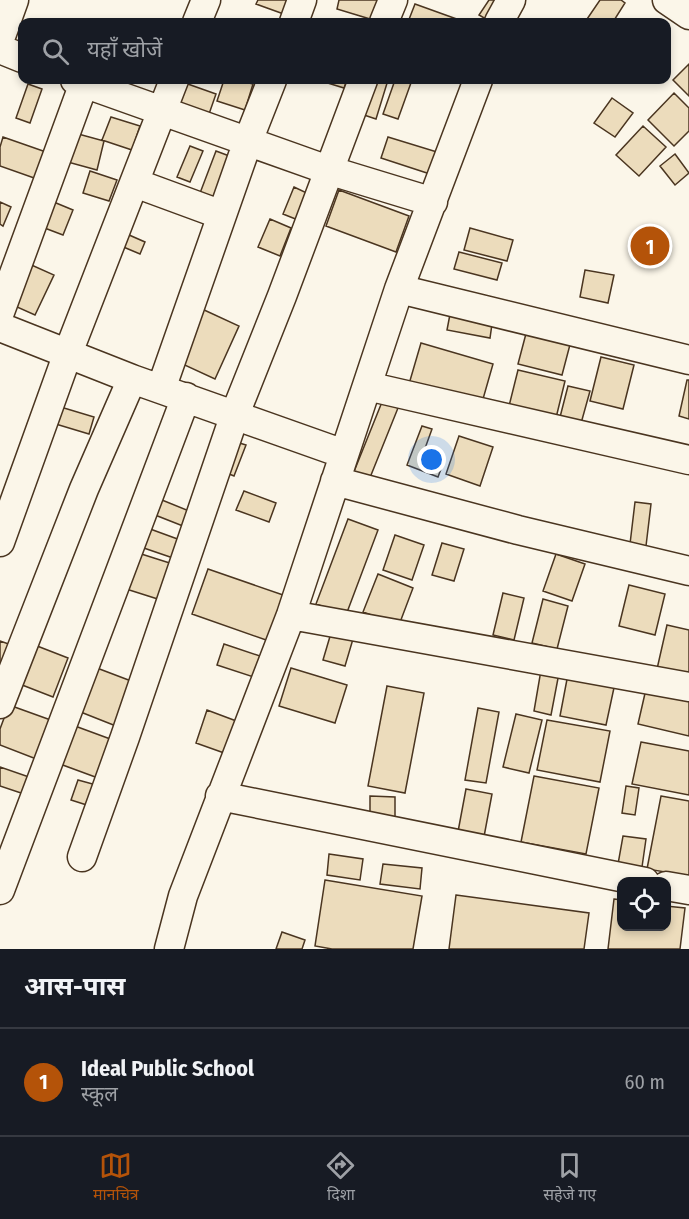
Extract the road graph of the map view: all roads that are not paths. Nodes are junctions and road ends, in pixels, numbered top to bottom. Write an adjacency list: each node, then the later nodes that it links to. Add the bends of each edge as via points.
1 (14, 0): 12 (street)
2 (206, 0): 8 (street)
3 (302, 0): 9 (street)
4 (393, 0): 10 (street)
5 (511, 0): 11 (street)
6 (667, 0): 7 (street)
7 (689, 15)
8 (199, 18)
9 (295, 18)
10 (386, 18)
11 (501, 18)
12 (0, 39)
13 (0, 49): 14 (street)
14 (18, 56)
15 (78, 84): 28 (street)
16 (85, 84): 21 (street)
17 (172, 84): 21 (street)
18 (270, 84): 22 (street)
19 (361, 84): 23 (street)
20 (477, 84): 25 (street)
21 (162, 110): 22 (street); 24 (street)
22 (248, 141): 23 (street); 26 (street)
23 (328, 171): 25 (street); 35 (street)
24 (135, 183): 26 (street); 30 (street)
25 (433, 202): 27 (street)
26 (222, 215): 34 (street)
27 (399, 289): 31 (street); 33 (street)
28 (0, 312)
29 (0, 327): 30 (street)
30 (68, 353): 32 (street); 39 (street)
31 (689, 360)
32 (132, 379): 34 (street); 43 (street, via 84,489)
33 (367, 386): 36 (street); 37 (street)
34 (174, 393): 35 (street); 48 (street)
35 (235, 414): 36 (street); 45 (street)
36 (344, 453): 38 (street)
37 (689, 459)
38 (335, 481): 40 (street); 41 (street)
39 (0, 542)
40 (689, 571)
41 (291, 615): 42 (street); 44 (street)
42 (689, 687)
43 (0, 704)
44 (220, 796): 46 (street); 50 (street, via 183,896)
45 (82, 857)
46 (620, 877)
47 (671, 887): 49 (street)
48 (0, 890)
49 (689, 890)
50 (169, 949)

